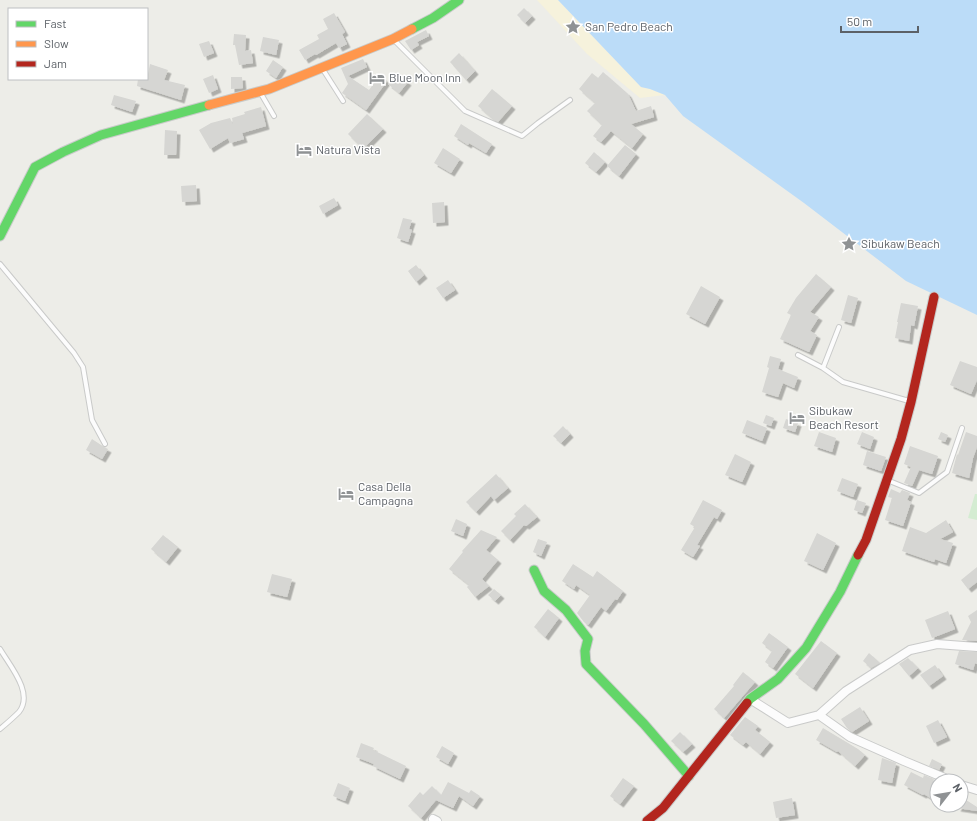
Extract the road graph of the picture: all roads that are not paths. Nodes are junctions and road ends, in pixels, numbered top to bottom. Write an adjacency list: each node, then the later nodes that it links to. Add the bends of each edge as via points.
1 (459, 0): 2 (street, via 433,18)
2 (393, 39): 3 (street); 5 (lane, via 465,111 522,136)
3 (322, 68): 4 (street); 6 (lane)
4 (260, 92): 7 (lane); 8 (street, via 101,135 56,155 35,167)
5 (570, 100)
6 (343, 101)
7 (274, 116)
8 (0, 236)
9 (0, 264): 16 (lane, via 74,352 83,367 92,420)
10 (934, 297): 14 (street)
11 (839, 327): 13 (lane)
12 (798, 355): 13 (lane)
13 (823, 368): 14 (lane, via 843,382)
14 (911, 402): 17 (street)
15 (962, 428): 17 (lane, via 947,472 919,493)
16 (105, 444)
17 (887, 480): 21 (street, via 866,540 840,592 806,648 778,679)
18 (534, 570): 25 (street, via 544,591 566,610 588,640 585,651 586,664 644,724)
19 (977, 647): 22 (street, via 937,644 910,650 846,691)
20 (0, 649): 23 (lane, via 22,687 24,701 19,711)
21 (750, 699): 22 (street, via 788,723); 25 (street)
22 (819, 715): 24 (street, via 850,737)
23 (0, 729)
24 (932, 773)
25 (689, 776): 26 (street, via 663,808)
26 (647, 821)

